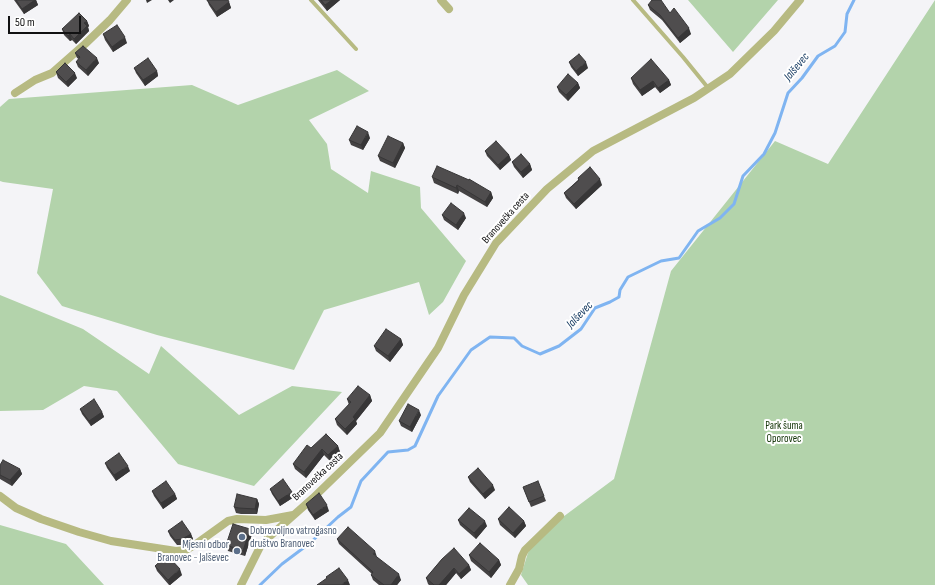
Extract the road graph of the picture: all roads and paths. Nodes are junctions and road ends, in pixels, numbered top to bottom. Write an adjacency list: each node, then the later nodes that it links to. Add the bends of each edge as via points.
1 (127, 0): 9 (street, via 110,20 52,73)
2 (311, 0): 7 (lane)
3 (441, 0): 6 (street)
4 (633, 0): 8 (lane)
5 (800, 0): 8 (street, Branovečka cesta, via 774,31 730,74)
6 (449, 9)
7 (356, 49)
8 (708, 89): 11 (street, Branovečka cesta, via 593,151 547,189 496,243 464,295 438,348 380,433)
9 (15, 92)
10 (0, 496): 11 (street, Branovečka cesta, via 16,508 41,519 92,536 176,550 186,550 228,521)
11 (293, 516): 13 (street, Branovečka cesta, via 262,545)
12 (560, 516): 14 (street, via 525,550)
13 (241, 585)
14 (510, 585)

